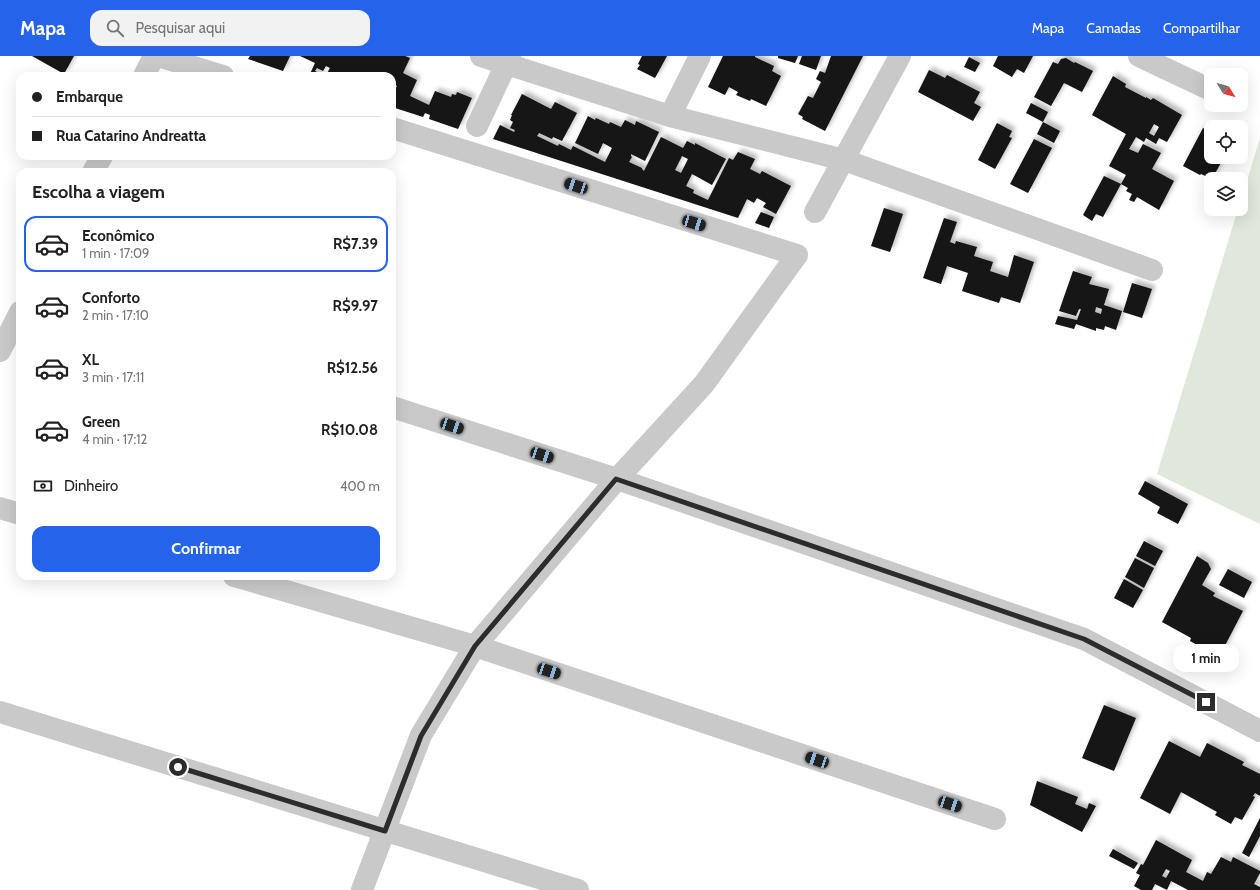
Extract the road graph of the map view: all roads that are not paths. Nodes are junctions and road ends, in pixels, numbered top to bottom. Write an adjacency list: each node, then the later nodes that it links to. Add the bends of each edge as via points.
1 (154, 56): 8 (street)
2 (158, 56): 9 (street)
3 (480, 56): 7 (street)
4 (700, 56): 11 (street)
5 (900, 56): 14 (street)
6 (1139, 56): 10 (street)
7 (508, 60): 11 (street); 12 (street)
8 (146, 72)
9 (210, 72)
10 (1204, 87)
11 (670, 116): 14 (street)
12 (477, 126)
13 (396, 129): 20 (street, via 797,255 704,384)
14 (844, 160): 15 (street); 16 (street)
15 (815, 212)
16 (1152, 270)
17 (16, 321): 18 (street)
18 (6, 344)
19 (396, 408): 20 (street)
20 (616, 479): 24 (street); 26 (street, via 1084,639)
21 (0, 508): 22 (street)
22 (16, 513)
23 (248, 580): 24 (street)
24 (475, 646): 27 (street); 28 (street, via 421,736)
25 (0, 712): 28 (street)
26 (1260, 730)
27 (995, 819)
28 (385, 831): 29 (street); 30 (street)
29 (567, 888)
30 (362, 890)

